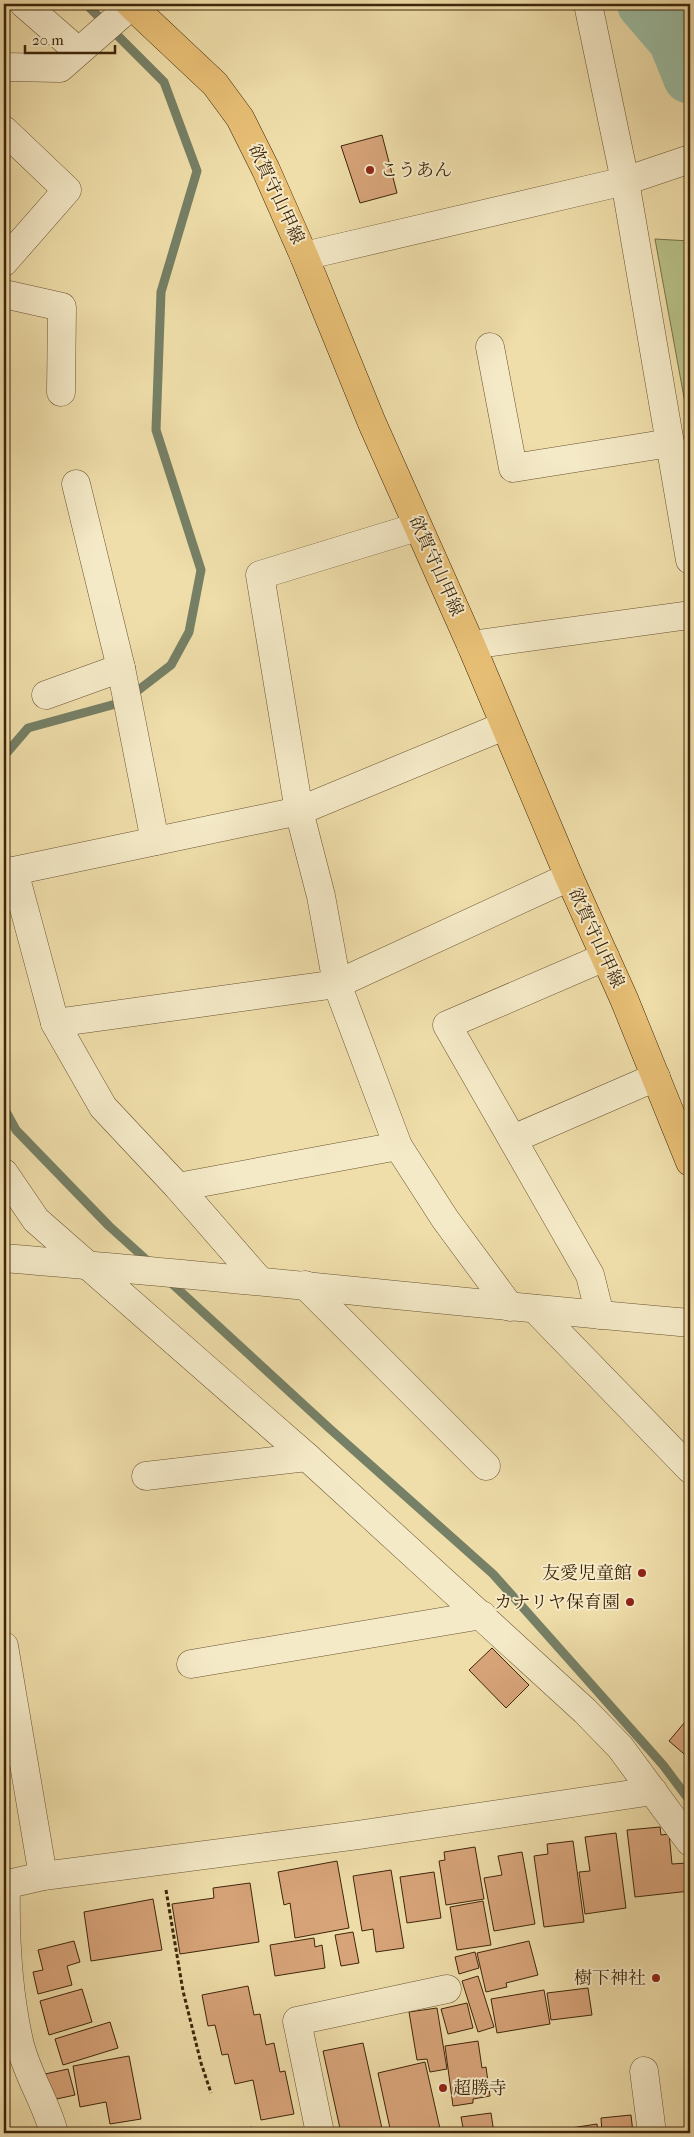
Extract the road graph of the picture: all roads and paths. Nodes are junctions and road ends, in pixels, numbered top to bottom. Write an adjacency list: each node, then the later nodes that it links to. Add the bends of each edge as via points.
1 (24, 4): 4 (street)
2 (131, 4): 4 (street); 9 (main road, 欲賀守山甲線, via 215,84 240,118)
3 (588, 4): 8 (street)
4 (78, 51): 5 (street, via 60,68)
5 (4, 67)
6 (4, 130): 10 (street, via 67,190)
7 (690, 159): 8 (street)
8 (625, 181): 9 (street); 14 (street)
9 (304, 256): 16 (main road, 欲賀守山甲線)
10 (4, 262)
11 (4, 294): 13 (street, via 62,307)
12 (490, 347): 14 (street, via 513,468)
13 (61, 392)
14 (670, 443): 17 (street)
15 (76, 484): 20 (street)
16 (417, 527): 19 (main road, 欲賀守山甲線); 23 (street, via 260,575)
17 (690, 560)
18 (690, 615): 19 (street)
19 (471, 645): 22 (main road, 欲賀守山甲線)
20 (122, 668): 21 (street); 24 (street)
21 (46, 695)
22 (504, 726): 23 (street); 26 (main road, 欲賀守山甲線)
23 (299, 811): 24 (street); 28 (street, via 321,896)
24 (155, 841): 25 (street)
25 (9, 872): 29 (street)
26 (569, 877): 27 (main road, 欲賀守山甲線); 28 (street)
27 (605, 957): 30 (main road, 欲賀守山甲線); 31 (street, via 447,1025)
28 (337, 984): 29 (street); 32 (street)
29 (55, 1023): 35 (street, via 103,1107)
30 (656, 1077): 31 (street); 33 (main road, 欲賀守山甲線)
31 (512, 1139): 41 (street, via 590,1276)
32 (398, 1146): 35 (street); 40 (street, via 445,1220)
33 (690, 1162)
34 (4, 1173): 37 (street, via 36,1220)
35 (178, 1187): 38 (street)
36 (4, 1258): 37 (street)
37 (85, 1264): 38 (street); 43 (street)
38 (259, 1280): 39 (street)
39 (305, 1285): 40 (street); 44 (street)
40 (523, 1308): 41 (street); 45 (street)
41 (600, 1315): 42 (street)
42 (690, 1323)
43 (308, 1457): 46 (street); 47 (street)
44 (486, 1466)
45 (690, 1469)
46 (146, 1476)
47 (482, 1615): 49 (street); 50 (street, via 620,1747)
48 (4, 1646): 53 (street)
49 (191, 1664)
50 (653, 1791): 51 (street); 52 (street)
51 (690, 1842)
52 (160, 1862): 53 (street); 57 (path, via 183,1991)
53 (42, 1876): 54 (street)
54 (5, 1885): 58 (street, via 5,1927 19,2042)
55 (447, 1989): 59 (street, via 297,2021)
56 (644, 2071): 60 (street)
57 (211, 2093)
58 (54, 2133)
59 (320, 2133)
60 (652, 2133)

